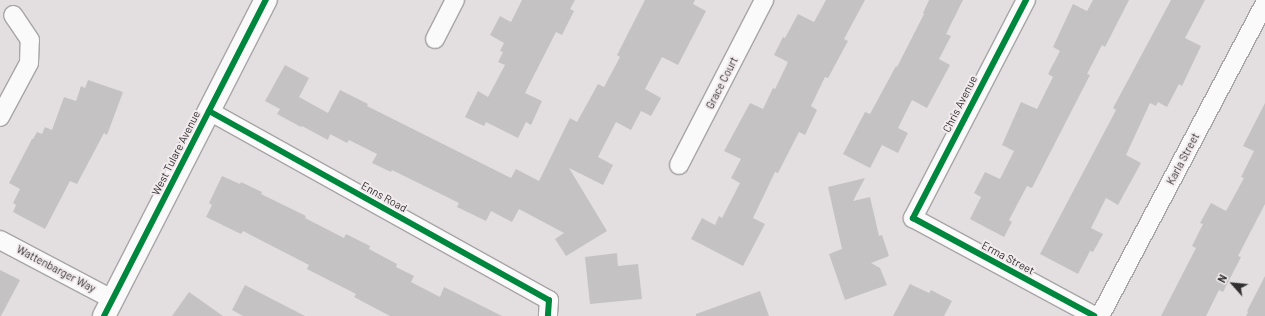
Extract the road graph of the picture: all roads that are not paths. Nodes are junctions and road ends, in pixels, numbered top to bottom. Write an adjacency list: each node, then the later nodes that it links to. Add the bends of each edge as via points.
1 (266, 0): 8 (street, West Tulare Avenue)
2 (455, 0): 7 (street)
3 (764, 0): 10 (street, Grace Court)
4 (1026, 0): 11 (street, Chris Avenue)
5 (1265, 2): 16 (street, Karla Street)
6 (13, 15): 9 (street, via 30,40 29,63)
7 (435, 39)
8 (208, 111): 13 (street, West Tulare Avenue); 14 (street, Enns Road)
9 (0, 117)
10 (679, 165)
11 (913, 218): 15 (street, Erma Street)
12 (0, 240): 13 (street, Wattenbarger Way)
13 (108, 307)
14 (548, 308)
15 (1094, 316)
16 (1100, 316)

